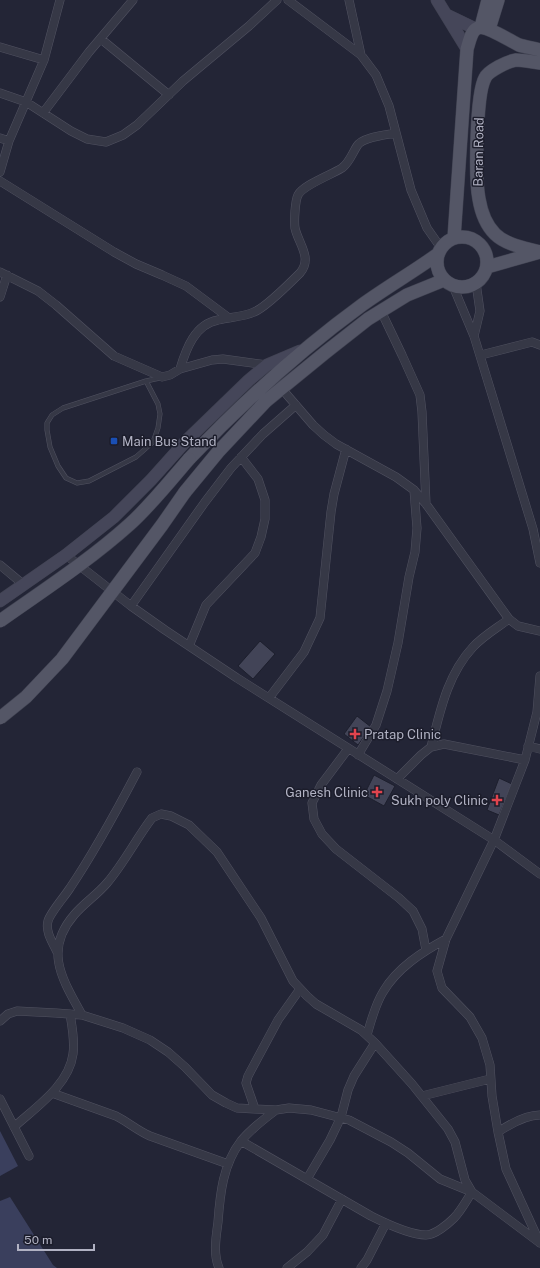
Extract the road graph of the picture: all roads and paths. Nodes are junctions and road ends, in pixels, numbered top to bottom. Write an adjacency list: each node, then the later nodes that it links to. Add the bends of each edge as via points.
1 (60, 0): 16 (street)
2 (133, 0): 11 (street)
3 (277, 0): 19 (street)
4 (288, 0): 15 (street)
5 (349, 0): 15 (street)
6 (437, 0): 9 (street)
7 (488, 0): 10 (main road, Baran Road)
8 (498, 0): 10 (main road, Baran Road)
9 (447, 15): 10 (street); 13 (street)
10 (482, 29): 13 (main road, Baran Road, via 473,33); 14 (main road, via 521,46)
11 (101, 39): 19 (street); 21 (street)
12 (0, 47): 16 (street)
13 (467, 49): 27 (main road, Baran Road)
14 (540, 50)
15 (361, 55): 22 (street, via 376,76 389,106)
16 (44, 60): 20 (street)
17 (540, 63): 29 (main road, Baran Road, via 515,60 498,66 485,77 480,102 476,179 485,220 495,235 509,243)
18 (0, 93): 20 (street)
19 (169, 95): 21 (street, via 137,125 123,135 106,142 87,139)
20 (26, 102): 21 (street); 24 (street)
21 (43, 113)
22 (396, 133): 28 (street, via 411,190); 36 (street, via 364,140 358,144 343,167 305,188 298,195 295,228 305,255 305,265 301,272 255,312)
23 (0, 138): 24 (street)
24 (10, 141): 25 (street)
25 (0, 172)
26 (0, 181): 36 (street, via 114,252 186,286)
27 (454, 238): 28 (main road); 30 (main road, via 465,237 477,242 482,247)
28 (439, 251): 32 (main road, via 437,268 440,275); 39 (main road)
29 (540, 252): 30 (main road)
30 (487, 267): 33 (main road)
31 (4, 274): 34 (street); 43 (street, via 38,290 114,356)
32 (449, 283): 33 (main road, via 461,288); 35 (main road, via 408,295); 37 (street)
33 (476, 283): 37 (street, via 480,311)
34 (0, 297)
35 (381, 311): 45 (main road); 50 (street, via 420,395)
36 (229, 318): 42 (street, via 204,325 193,337 185,352)
37 (474, 336): 40 (street)
38 (540, 345): 40 (street, via 532,342)
39 (305, 349): 41 (street); 58 (main road, bridge, via 212,434 131,523 103,547)
40 (480, 355): 52 (street, via 533,530)
41 (267, 365): 42 (street, via 223,359); 51 (street, via 186,441 114,517)
42 (180, 370): 43 (street)
43 (162, 377): 44 (lane)
44 (146, 381): 44 (lane, via 63,408 52,415 47,430 50,447 66,478 77,483 89,482 136,457 153,442 160,414 158,404)
45 (282, 388): 46 (street); 64 (main road, bridge, via 218,452 185,492 62,659 26,697)
46 (296, 405): 47 (street, via 324,435); 48 (street)
47 (346, 449): 49 (street); 63 (street, via 331,512 320,618 304,652)
48 (241, 457): 56 (street, via 205,502); 60 (street, via 258,479 264,500 265,519 261,537 255,553 206,604)
49 (414, 490): 50 (street); 69 (street, via 417,528 415,552 398,643 376,725)
50 (426, 504): 57 (street)
51 (66, 555): 54 (street); 56 (street)
52 (540, 563)
53 (0, 564): 54 (street)
54 (24, 585): 55 (street)
55 (0, 602)
56 (132, 606): 60 (street)
57 (509, 619): 59 (street, via 518,626); 66 (street, via 474,646 458,666 445,694)
58 (0, 621)
59 (540, 631)
60 (189, 646): 63 (street)
61 (540, 676): 62 (street)
62 (540, 685): 65 (street, via 537,712)
63 (269, 698): 67 (street)
64 (0, 718)
65 (528, 746): 68 (street); 70 (street)
66 (430, 748): 70 (street, via 444,744); 72 (street)
67 (348, 749): 69 (street); 76 (street, via 321,784 312,802 314,819 322,834 336,849 413,911 422,929)
68 (540, 749)
69 (358, 755): 72 (street)
70 (525, 760): 73 (street)
71 (137, 772): 77 (street, via 114,817 70,889 48,919 47,927)
72 (396, 779): 73 (street)
73 (494, 840): 74 (street); 75 (street)
74 (540, 874)
75 (446, 939): 76 (street); 84 (street, via 437,971 442,988 470,1017 482,1038 490,1065)
76 (426, 950): 82 (street, via 414,958 383,992)
77 (58, 952): 78 (street, via 63,929 116,873 152,818 161,814 189,824 217,852 261,918 286,969); 80 (street, via 62,976)
78 (300, 989): 82 (street, via 316,1004); 88 (street, via 278,1020 248,1076 246,1083)
79 (70, 1014): 80 (street); 81 (street, via 17,1011); 85 (street, via 74,1054 70,1068)
80 (82, 1014): 88 (street, via 150,1040 185,1067 212,1095 237,1108)
81 (0, 1021)
82 (367, 1035): 83 (street)
83 (375, 1043): 86 (street); 91 (street, via 354,1076)
84 (490, 1078): 86 (street); 93 (street)
85 (52, 1093): 92 (street); 96 (street, via 116,1116 140,1132)
86 (422, 1096): 98 (street, via 455,1142 465,1180)
87 (0, 1099): 92 (street)
88 (255, 1109): 89 (street)
89 (276, 1110): 91 (street, via 311,1110); 94 (street)
90 (540, 1115): 93 (street, via 512,1123)
91 (341, 1117): 97 (street); 98 (street, via 391,1142 440,1179)
92 (14, 1127): 95 (street)
93 (498, 1132): 101 (street, via 506,1169)
94 (241, 1141): 96 (street); 97 (street)
95 (29, 1156)
96 (228, 1164): 102 (street, via 220,1193 216,1248)
97 (307, 1179): 99 (street)
98 (472, 1192): 100 (street, via 455,1217 427,1235); 101 (street)
99 (342, 1199): 100 (street); 103 (street, via 323,1235)
100 (386, 1223): 104 (street)
101 (540, 1243)
102 (219, 1268)
103 (287, 1268)
104 (361, 1268)

